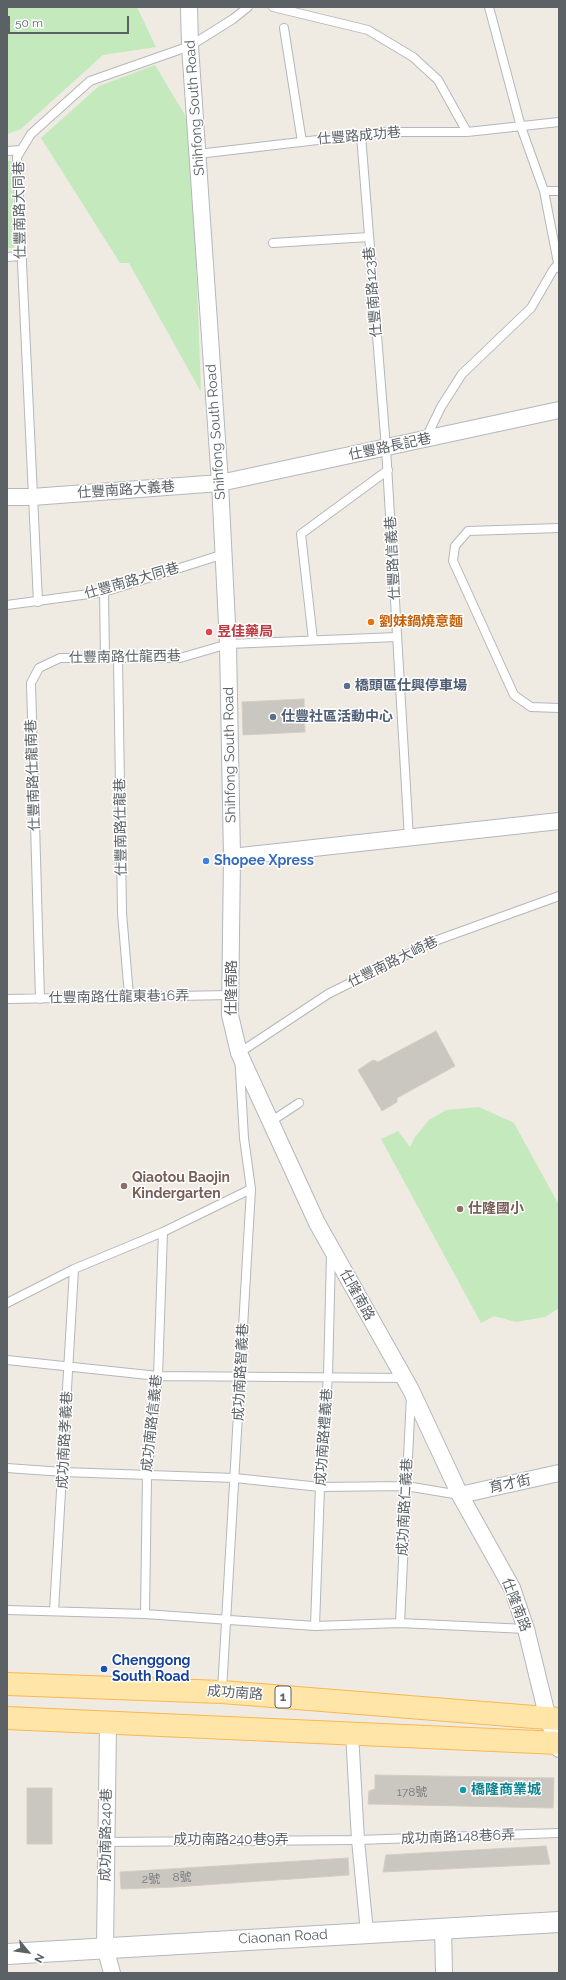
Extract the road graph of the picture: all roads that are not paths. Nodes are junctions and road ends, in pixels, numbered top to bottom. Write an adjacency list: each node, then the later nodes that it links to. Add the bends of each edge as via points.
1 (189, 7): 6 (street, Shihfong South Road)
2 (248, 7): 6 (lane, 仕豐南路大同巷)
3 (274, 7): 9 (lane, via 368,30 413,57 438,80)
4 (489, 7): 8 (lane)
5 (284, 28): 11 (lane)
6 (190, 46): 12 (lane, 仕豐南路大同巷, via 90,81 31,134); 14 (street, Shihfong South Road)
7 (559, 122): 8 (lane, 仕豐路成功巷)
8 (520, 127): 9 (lane, 仕豐路成功巷); 15 (lane)
9 (467, 132): 10 (lane, 仕豐路成功巷, via 386,132)
10 (361, 135): 11 (lane, 仕豐路成功巷); 17 (lane, 仕豐南路123巷)
11 (302, 142): 14 (lane, 仕豐路成功巷)
12 (21, 150): 13 (lane); 20 (lane, 仕豐南路大同巷, via 17,157)
13 (7, 151)
14 (198, 154): 27 (street, Shihfong South Road)
15 (544, 191): 16 (lane); 19 (lane)
16 (559, 191)
17 (369, 237): 18 (lane); 25 (lane, 仕豐南路123巷)
18 (273, 243)
19 (558, 254): 22 (lane)
20 (21, 256): 21 (lane); 29 (lane, 仕豐南路大同巷)
21 (7, 257)
22 (559, 266): 24 (lane, via 553,270 531,308 462,374)
23 (559, 410): 24 (street, 仕豐路長記巷)
24 (425, 440): 25 (street, 仕豐路長記巷)
25 (386, 448): 26 (lane, 仕豐路信義巷); 27 (street, 仕豐路長記巷)
26 (388, 470): 35 (lane, 仕豐路信義巷); 36 (lane, via 301,534)
27 (220, 483): 29 (street, 仕豐南路大義巷); 31 (street, Shihfong South Road)
28 (7, 497): 29 (street)
29 (32, 497): 33 (lane, 仕豐南路大同巷)
30 (559, 528): 41 (lane, via 468,531 455,546 453,561 514,695 531,707)
31 (224, 554): 32 (lane, 仕豐南路大同巷); 37 (street, Shihfong South Road)
32 (104, 592): 33 (lane, 仕豐南路大同巷); 39 (lane)
33 (38, 602): 34 (lane, 仕豐南路大同巷)
34 (7, 605)
35 (398, 637): 36 (lane, 仕豐南路仕龍西巷); 43 (lane, 仕豐路信義巷)
36 (312, 640): 37 (lane, 仕豐南路仕龍西巷)
37 (228, 644): 38 (lane, 仕豐南路仕龍西巷, via 180,658); 44 (street, Shihfong South Road)
38 (118, 658): 39 (lane, 仕豐南路仕龍西巷); 47 (lane, 仕豐南路仕龍巷, via 122,913)
39 (105, 659): 40 (lane, 仕豐南路仕龍西巷, via 60,658 39,668)
40 (31, 683): 49 (lane, 仕豐南路仕龍南巷)
41 (559, 708)
42 (559, 821): 43 (street)
43 (409, 838): 44 (street)
44 (232, 857): 46 (street, 仕隆南路)
45 (559, 896): 50 (lane, 仕豐南路大崎巷, via 432,942 328,994)
46 (231, 995): 47 (lane, 仕豐南路仕龍東巷16弄); 50 (street, 仕隆南路, via 230,1015)
47 (129, 996): 49 (lane, 仕豐南路仕龍東巷16弄)
48 (7, 999): 49 (lane, 仕豐南路仕龍東巷16弄)
49 (40, 999)
50 (239, 1053): 52 (street, 仕隆南路); 53 (lane, 成功南路智義巷, via 244,1138)
51 (299, 1103): 52 (lane)
52 (270, 1122): 55 (street, 仕隆南路, via 317,1223)
53 (251, 1189): 54 (lane); 62 (lane, 成功南路智義巷)
54 (163, 1232): 56 (lane); 60 (lane, 成功南路信義巷)
55 (332, 1248): 61 (lane, 成功南路禮義巷); 63 (street, 仕隆南路)
56 (74, 1269): 57 (lane); 59 (lane, 成功南路孝義巷)
57 (7, 1303)
58 (7, 1360): 59 (lane)
59 (69, 1366): 60 (lane); 65 (lane, 成功南路孝義巷)
60 (158, 1376): 62 (lane); 67 (lane, 成功南路信義巷)
61 (328, 1376): 62 (lane); 63 (lane); 70 (lane, 成功南路禮義巷)
62 (240, 1377): 68 (lane, 成功南路智義巷)
63 (408, 1384): 69 (lane, 成功南路仁義巷); 71 (street, 仕隆南路)
64 (7, 1468): 65 (lane)
65 (63, 1472): 67 (lane); 73 (lane, 成功南路孝義巷)
66 (559, 1473): 71 (street, 育才街)
67 (147, 1476): 68 (lane); 74 (lane, 成功南路信義巷)
68 (235, 1478): 70 (lane); 75 (lane, 成功南路智義巷)
69 (406, 1486): 70 (lane); 71 (lane); 76 (lane, 成功南路仁義巷)
70 (320, 1487): 77 (lane, 成功南路禮義巷)
71 (460, 1495): 78 (street, 仕隆南路, via 512,1588)
72 (7, 1610): 73 (lane)
73 (54, 1611): 74 (lane)
74 (145, 1614): 75 (lane)
75 (226, 1619): 77 (lane); 80 (lane, 成功南路智義巷)
76 (400, 1623): 77 (lane); 78 (lane)
77 (315, 1626)
78 (526, 1629): 82 (street, 仕隆南路)
79 (7, 1684): 80 (main road, 成功南路 / 1)
80 (222, 1692): 82 (main road, 成功南路 / 1)
81 (7, 1718): 83 (main road)
82 (554, 1719): 85 (street, 仕隆南路)
83 (108, 1724): 84 (main road); 88 (street, 成功南路240巷)
84 (352, 1733): 85 (main road); 87 (street)
85 (558, 1745)
86 (559, 1833): 87 (lane, 成功南路148巷6弄)
87 (358, 1840): 88 (lane, 成功南路240巷9弄); 91 (street)
88 (105, 1842): 92 (street, 成功南路240巷)
89 (559, 1922): 90 (street, Ciaonan Road)
90 (443, 1928): 91 (street, Ciaonan Road); 95 (street)
91 (367, 1932): 92 (street, Ciaonan Road)
92 (105, 1947): 93 (street, Ciaonan Road); 94 (street, 成功南路240巷)
93 (7, 1954)
94 (112, 1973)
95 (444, 1973)

